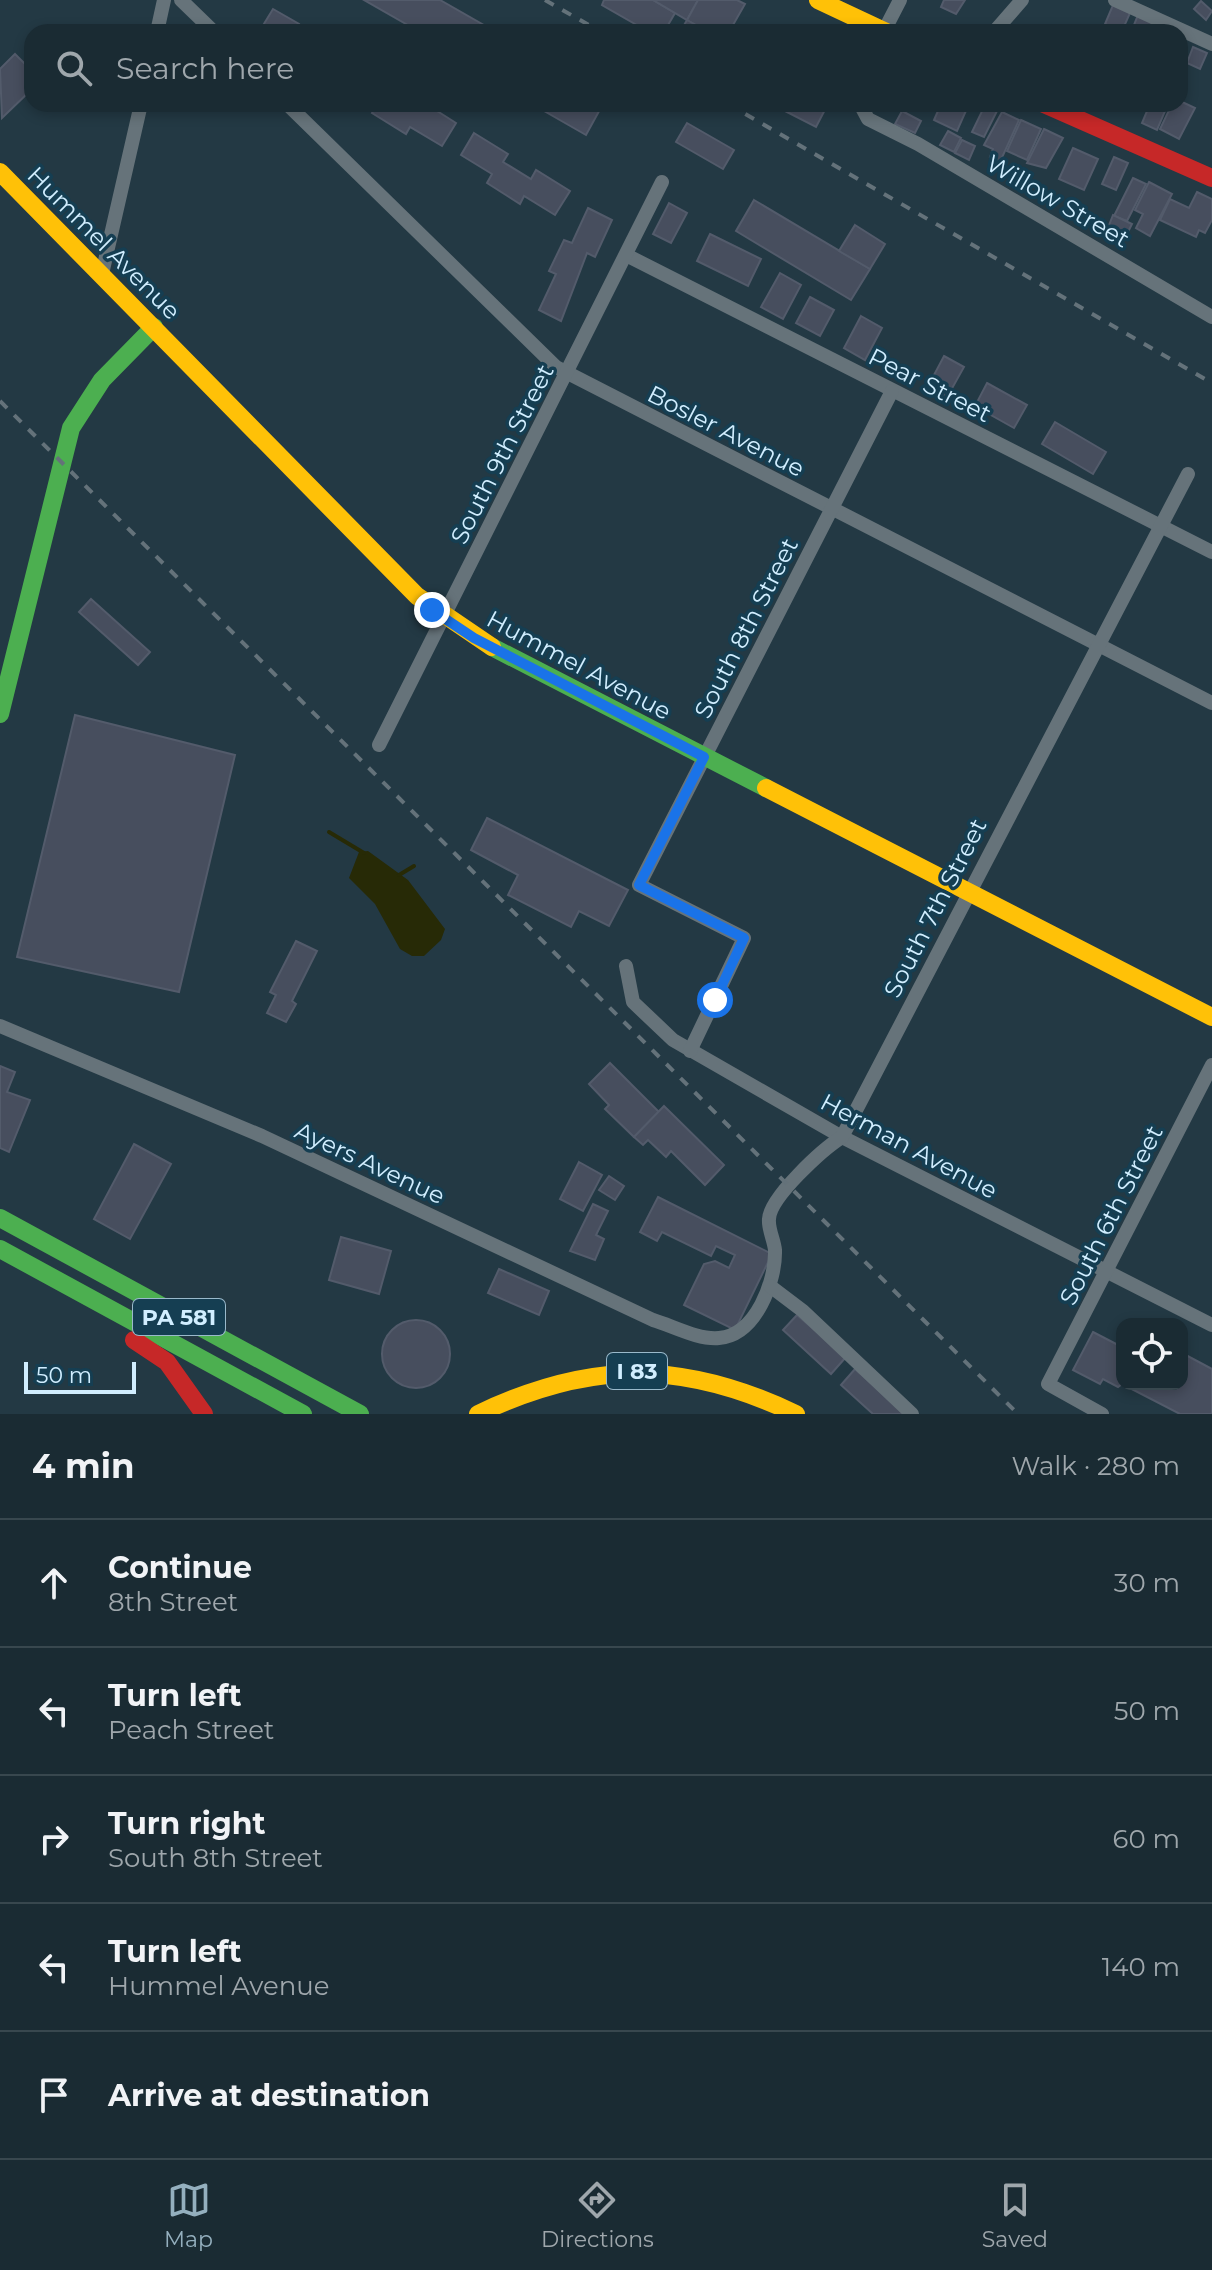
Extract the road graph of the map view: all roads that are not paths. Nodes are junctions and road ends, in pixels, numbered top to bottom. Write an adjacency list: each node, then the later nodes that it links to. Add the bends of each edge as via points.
1 (164, 0): 7 (street)
2 (181, 0): 8 (street)
3 (818, 0): 9 (main road)
4 (900, 0): 10 (street)
5 (1022, 0): 11 (street)
6 (1115, 0): 12 (street)
7 (159, 24)
8 (206, 24)
9 (870, 24)
10 (888, 24)
11 (1001, 24)
12 (1168, 24)
13 (1188, 33): 14 (street)
14 (1212, 44)
15 (139, 112): 23 (street)
16 (295, 112): 26 (street, Bosler Avenue)
17 (863, 112): 24 (street, Willow Street)
18 (1062, 112): 20 (main road)
19 (0, 172): 23 (main road, Hummel Avenue)
20 (1212, 178)
21 (662, 182): 22 (street, South 9th Street)
22 (628, 256): 26 (street, South 9th Street); 27 (street, Pear Street)
23 (102, 274): 25 (main road, Hummel Avenue)
24 (1212, 317)
25 (154, 327): 32 (main road, Hummel Avenue); 35 (main road, via 102,380 71,428)
26 (567, 374): 29 (street, Bosler Avenue); 32 (street, South 9th Street)
27 (892, 391): 29 (street, South 8th Street); 30 (street, Pear Street)
28 (1188, 474): 30 (street, South 7th Street)
29 (831, 509): 33 (street, Bosler Avenue); 37 (street, South 8th Street)
30 (1162, 526): 31 (street, Pear Street); 33 (street, South 7th Street)
31 (1212, 552)
32 (443, 618): 36 (street, South 9th Street); 37 (main road, Hummel Avenue)
33 (1099, 645): 34 (street, Bosler Avenue); 38 (street, South 7th Street)
34 (1212, 703)
35 (0, 714)
36 (379, 745)
37 (704, 757): 38 (main road, Hummel Avenue); 42 (street, South 8th Street, via 639,885 744,938)
38 (967, 891): 40 (main road, Hummel Avenue); 44 (street, South 7th Street)
39 (626, 966): 42 (street, Herman Avenue, via 628,990 641,1013)
40 (1212, 1017)
41 (0, 1026): 50 (street, Ayers Avenue, via 262,1136 653,1320)
42 (690, 1051): 44 (street, Herman Avenue)
43 (1212, 1065): 47 (street, South 6th Street)
44 (842, 1137): 47 (street, Herman Avenue); 48 (street, South 7th Street, via 810,1162 768,1218 775,1249)
45 (0, 1218): 53 (main road, PA 581)
46 (0, 1251): 51 (main road, via 167,1362); 52 (main road, PA 581)
47 (1106, 1271): 49 (street, Herman Avenue); 59 (street, South 6th Street, via 1048,1384)
48 (770, 1286): 50 (street, South 7th Street, via 748,1321); 58 (street)
49 (1212, 1325)
50 (720, 1338)
51 (204, 1414)
52 (303, 1414)
53 (360, 1414)
54 (478, 1414): 57 (main road, I 83, via 541,1385 623,1370 707,1378 761,1395)
55 (513, 1414): 56 (main road, via 578,1393 636,1387 697,1392)
56 (762, 1414)
57 (796, 1414)
58 (912, 1414)
59 (1102, 1414)

